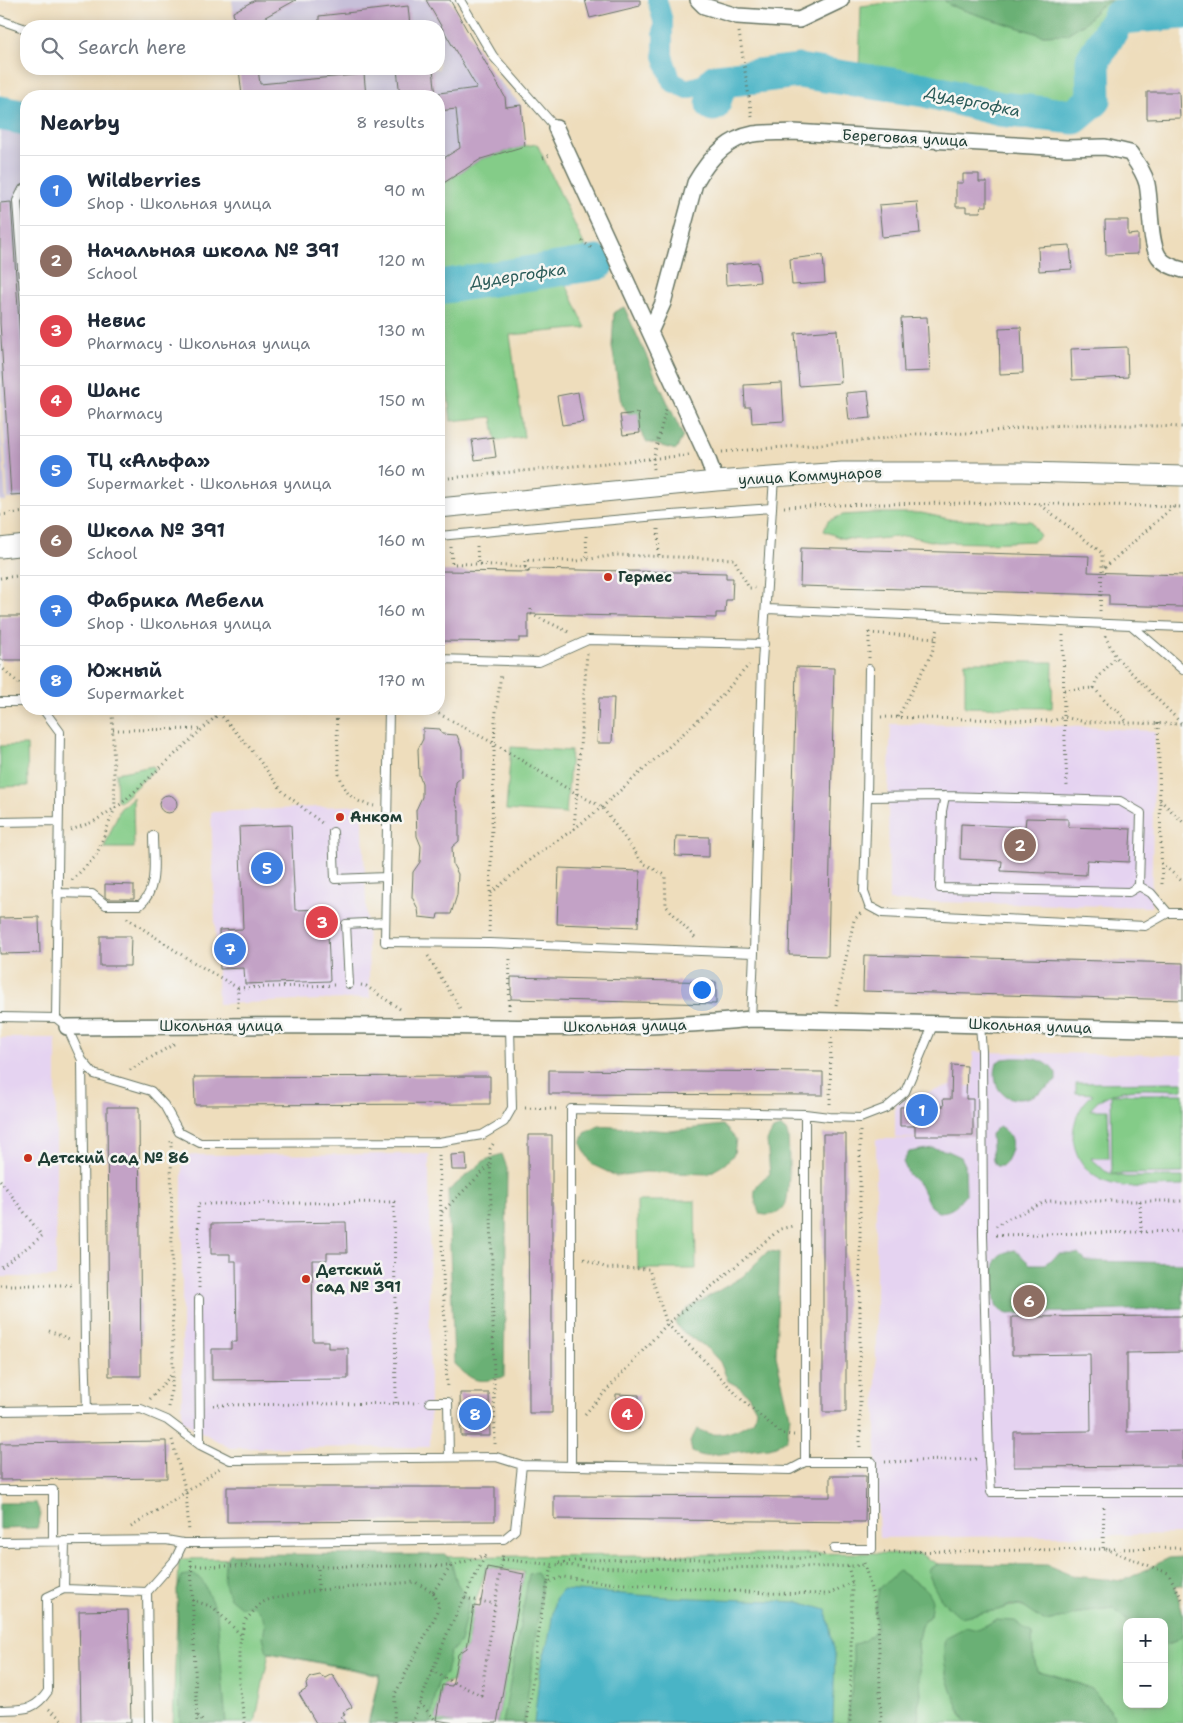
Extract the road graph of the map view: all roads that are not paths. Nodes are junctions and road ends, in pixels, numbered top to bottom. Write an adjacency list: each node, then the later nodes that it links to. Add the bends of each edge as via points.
1 (460, 0): 6 (lane, via 493,56)
2 (698, 0): 3 (street, via 704,6 737,16 799,20)
3 (840, 0)
4 (0, 20): 5 (lane)
5 (20, 28)
6 (556, 128): 10 (street)
7 (20, 195): 8 (lane, via 17,201)
8 (20, 241)
9 (1183, 270): 10 (street, Береговая улица, via 1160,258 1154,243 1147,183 1142,169 1130,153 1105,147 1048,147 792,132 753,134 732,140 703,169 695,183 663,303)
10 (650, 332): 13 (street)
11 (1183, 476): 12 (street, улица Коммунаров, via 842,472)
12 (774, 477): 13 (street, улица Коммунаров); 15 (lane)
13 (716, 481): 14 (street, улица Коммунаров)
14 (445, 507)
15 (772, 508): 16 (lane); 19 (lane)
16 (445, 535)
17 (20, 546): 18 (street)
18 (0, 548)
19 (767, 609): 20 (lane); 22 (lane)
20 (1131, 625): 21 (lane); 25 (lane)
21 (1183, 627)
22 (764, 644): 23 (lane, via 588,640 539,662); 42 (lane)
23 (445, 659)
24 (869, 668): 31 (lane)
25 (1183, 670)
26 (0, 702): 27 (lane)
27 (20, 702)
28 (47, 715): 32 (lane, via 60,732)
29 (388, 715): 36 (lane)
30 (945, 796): 31 (lane); 37 (lane, via 1120,801 1141,813); 37 (lane, via 940,888 1128,892)
31 (868, 797): 39 (lane, via 864,892 869,906 882,912 1145,926)
32 (58, 821): 33 (lane); 38 (lane)
33 (0, 822)
34 (333, 832): 36 (lane, via 335,879)
35 (152, 836): 38 (lane, via 153,881 147,900 140,906 106,905 92,894)
36 (386, 877): 41 (lane)
37 (1139, 886): 39 (lane, via 1151,893)
38 (59, 892): 46 (lane)
39 (1168, 913): 40 (lane)
40 (1183, 913)
41 (385, 922): 42 (lane, via 385,942); 43 (lane, via 346,924)
42 (754, 953): 45 (lane)
43 (349, 984)
44 (0, 1017): 46 (lane)
45 (751, 1019): 47 (street, Школьная улица); 49 (street, Школьная улица, via 697,1025)
46 (62, 1022): 49 (street, Школьная улица); 51 (lane)
47 (934, 1022): 48 (street, Школьная улица); 52 (lane, via 905,1092 886,1108 860,1118)
48 (980, 1025): 50 (street, Школьная улица); 63 (lane, via 991,1492)
49 (510, 1028): 51 (lane, via 512,1108 504,1122 482,1135 439,1142 200,1143 179,1132 164,1105 151,1091 94,1074)
50 (1183, 1030)
51 (82, 1060): 55 (lane)
52 (805, 1114): 59 (lane); 61 (lane, via 571,1109)
53 (199, 1298): 57 (lane)
54 (430, 1402): 58 (lane, via 448,1402)
55 (87, 1410): 56 (lane); 57 (lane, via 141,1409 167,1420)
56 (0, 1411)
57 (200, 1445): 58 (lane, via 230,1460)
58 (449, 1457): 60 (lane, via 496,1458)
59 (805, 1462): 61 (lane, via 790,1470); 68 (lane, via 872,1462 872,1549)
60 (522, 1465): 61 (lane); 67 (lane, via 515,1530 504,1539)
61 (571, 1466)
62 (0, 1490): 65 (lane, via 52,1490)
63 (1183, 1492)
64 (65, 1540): 65 (lane); 67 (lane, via 166,1540); 69 (lane)
65 (53, 1541): 66 (lane)
66 (0, 1542)
67 (186, 1543): 70 (lane)
68 (834, 1549)
69 (64, 1589): 70 (lane); 71 (lane, via 47,1597 48,1691 41,1702 28,1709)
70 (147, 1592): 72 (lane)
71 (0, 1710)
72 (149, 1723)

